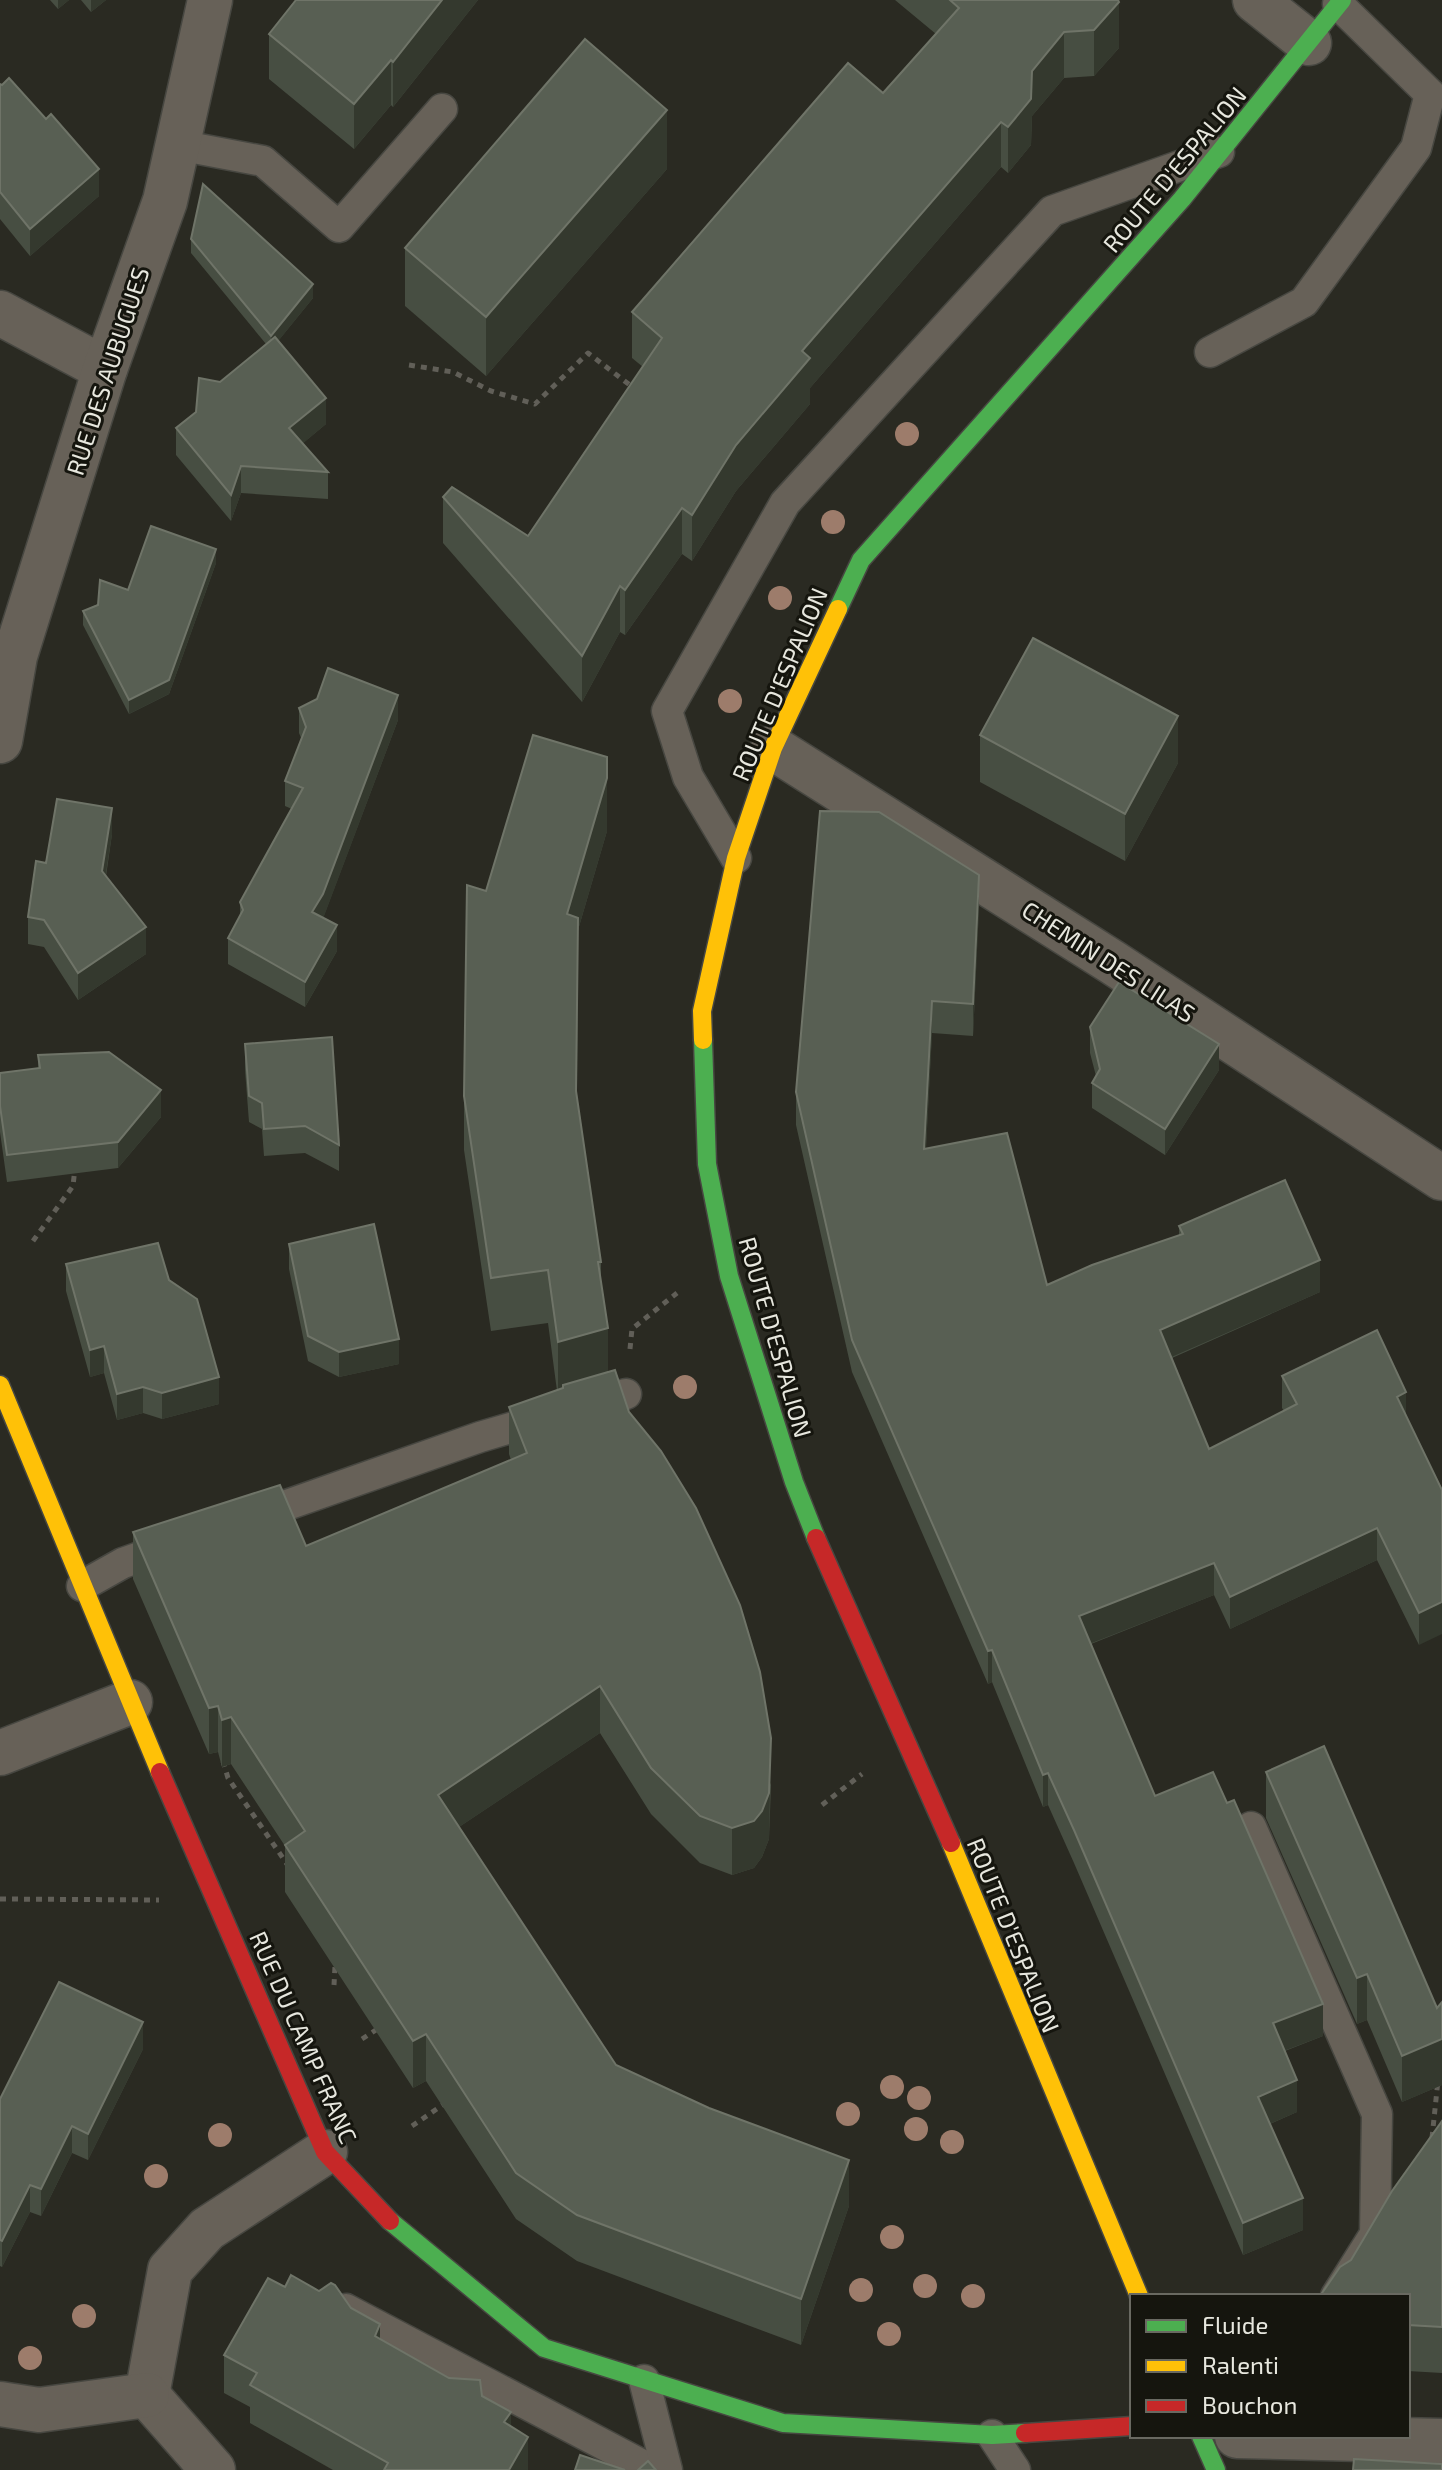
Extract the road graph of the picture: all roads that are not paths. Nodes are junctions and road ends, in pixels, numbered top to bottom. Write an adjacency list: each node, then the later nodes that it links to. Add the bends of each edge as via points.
1 (210, 0): 7 (street, RUE DES AUBUGUES)
2 (1255, 0): 4 (street)
3 (1340, 2): 4 (main road, ROUTE D'ESPALION); 5 (lane)
4 (1309, 43): 8 (main road, ROUTE D'ESPALION)
5 (1436, 91): 10 (lane, via 1416,148 1304,302)
6 (442, 109): 7 (lane, via 339,227 263,161)
7 (178, 145): 11 (street, RUE DES AUBUGUES, via 165,201)
8 (1221, 152): 13 (main road, ROUTE D'ESPALION, via 861,560); 14 (lane, via 1052,211 785,503 667,711 688,777)
9 (0, 313): 11 (street)
10 (1210, 352)
11 (105, 369): 12 (street, RUE DES AUBUGUES, via 15,656)
12 (0, 741)
13 (773, 748): 14 (main road, ROUTE D'ESPALION); 15 (street, CHEMIN DES LILAS)
14 (736, 858): 26 (main road, ROUTE D'ESPALION, via 702,1011 707,1164 729,1276 794,1482 830,1573 912,1750)
15 (1442, 1178)
16 (0, 1385): 20 (main road, RUE DU CAMP FRANC)
17 (626, 1394): 18 (lane, via 480,1437)
18 (227, 1526)
19 (197, 1536): 20 (lane, via 123,1563)
20 (82, 1586): 21 (main road, RUE DU CAMP FRANC)
21 (130, 1702): 22 (street); 24 (main road, RUE DU CAMP FRANC)
22 (0, 1753)
23 (1251, 1827): 27 (lane, via 1377,2114 1375,2234)
24 (325, 2152): 28 (main road, RUE DU CAMP FRANC, via 385,2217 544,2348); 29 (street, via 207,2229 170,2270)
25 (317, 2293): 37 (lane)
26 (1138, 2294)
27 (1337, 2294)
28 (644, 2380): 32 (main road, RUE DU CAMP FRANC, via 783,2423); 38 (lane)
29 (147, 2395): 30 (street, via 39,2410); 36 (street)
30 (0, 2404)
31 (1130, 2426): 32 (main road, RUE DU CAMP FRANC)
32 (992, 2435): 39 (lane)
33 (1202, 2438): 40 (main road)
34 (1324, 2438): 35 (street)
35 (1442, 2441)
36 (213, 2470)
37 (652, 2470)
38 (667, 2470)
39 (1015, 2470)
40 (1216, 2470)

